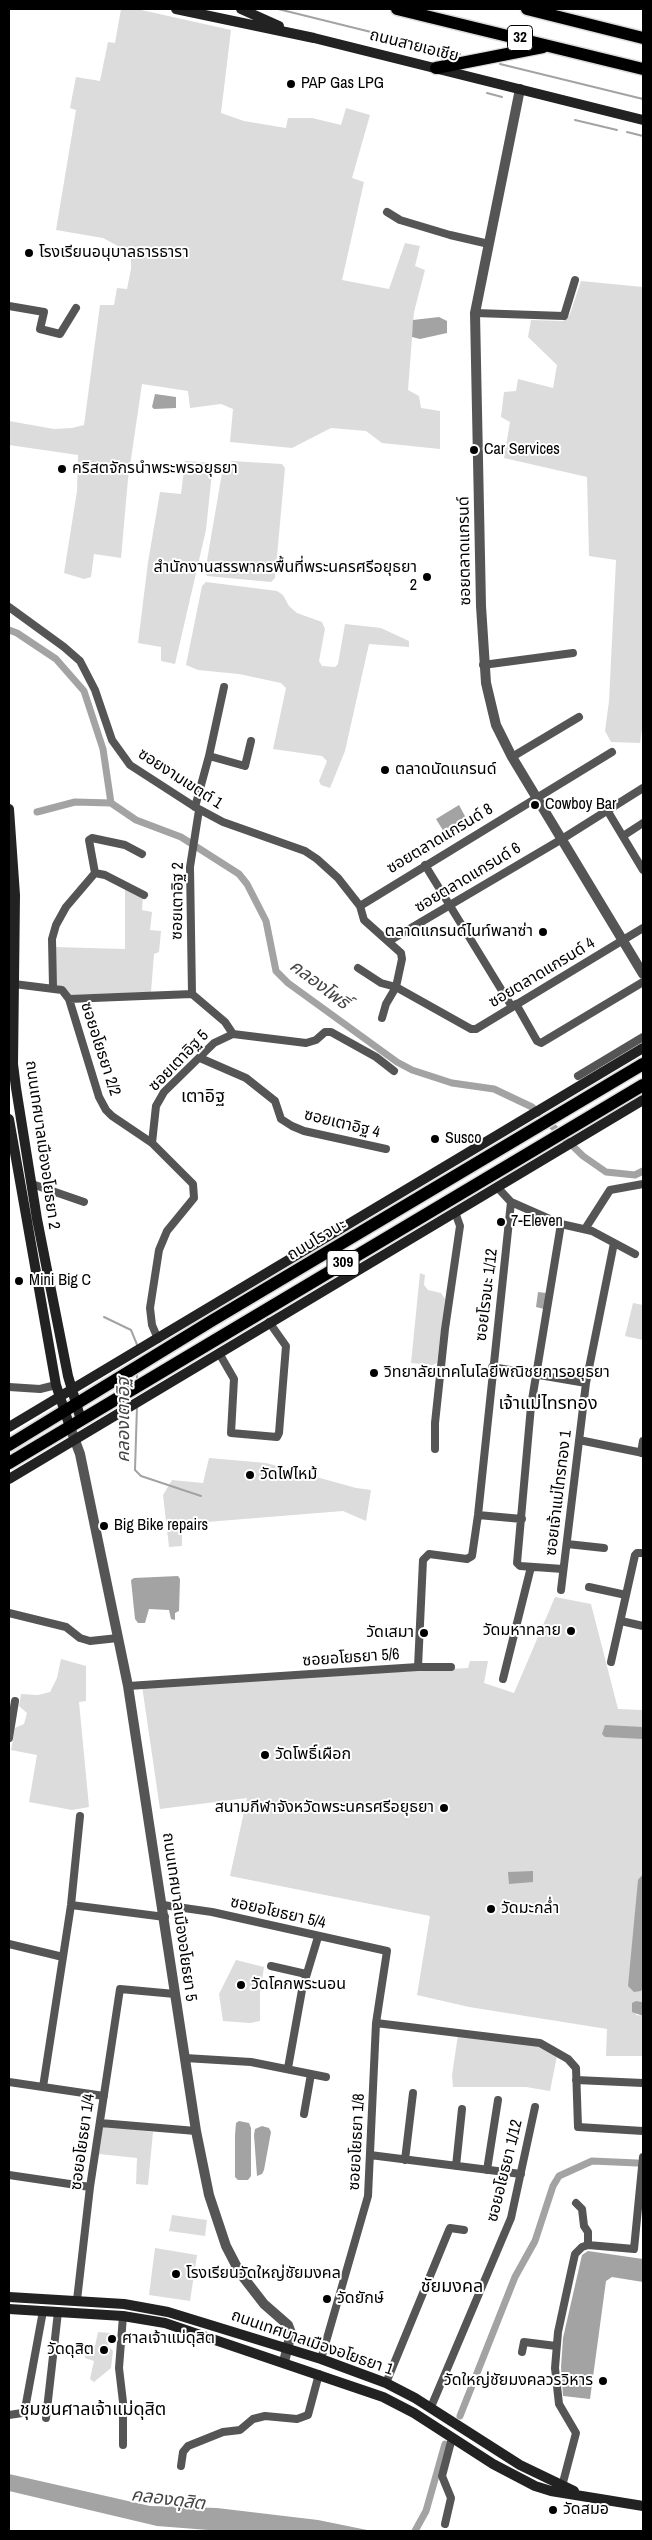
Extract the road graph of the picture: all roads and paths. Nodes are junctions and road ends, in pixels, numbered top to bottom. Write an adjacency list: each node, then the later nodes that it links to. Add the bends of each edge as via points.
1 (176, 9): 5 (main road, ถนนสายเอเชีย)
2 (241, 9): 5 (main road)
3 (397, 9): 7 (main road, ถนนสายเอเชีย / 32)
4 (527, 9): 6 (main road, 32)
5 (293, 33): 8 (main road, ถนนสายเอเชีย)
6 (643, 38)
7 (551, 46): 8 (main road); 9 (main road, ถนนสายเอเชีย / 32)
8 (436, 68): 10 (main road, ถนนสายเอเชีย)
9 (643, 69)
10 (520, 89): 11 (main road, ถนนสายเอเชีย); 13 (street, ซอยตลาดแกรนด์)
11 (643, 120)
12 (387, 212): 13 (street, via 400,220)
13 (489, 244): 17 (street, ซอยตลาดแกรนด์)
14 (574, 280): 17 (street, via 566,313 561,317)
15 (9, 306): 16 (street, via 44,312 40,329 60,334)
16 (76, 308)
17 (475, 313): 20 (street, ซอยตลาดแกรนด์)
18 (9, 607): 29 (street, ซอยงามเขตต์ 1, via 80,661 95,690 112,740 124,759)
19 (573, 653): 20 (street)
20 (483, 665): 26 (street, ซอยตลาดแกรนด์, via 490,706)
21 (224, 687): 25 (street, ซอยเตาอิฐ 2)
22 (579, 717): 26 (street)
23 (252, 741): 25 (street, via 245,766)
24 (612, 752): 28 (street, ซอยตลาดแกรนด์ 8)
25 (210, 756): 29 (street, ซอยเตาอิฐ 2)
26 (512, 757): 28 (street, ซอยตลาดแกรนด์)
27 (643, 788): 31 (street, ซอยตลาดแกรนด์ 6)
28 (536, 797): 34 (street, ซอยตลาดแกรนด์); 36 (street, ซอยตลาดแกรนด์ 8)
29 (197, 808): 41 (street, ซอยงามเขตต์ 1, via 223,822 305,851 338,878); 51 (street, ซอยเตาอิฐ 2, via 190,867)
30 (9, 809): 48 (main road, ถนนเทศบาลเมืองอโยธยา 2, via 15,894)
31 (607, 810): 33 (street); 34 (street, ซอยตลาดแกรนด์ 6)
32 (643, 823): 33 (street)
33 (623, 836): 37 (street)
34 (562, 839): 40 (street, ซอยตลาดแกรนด์ 6); 43 (street, ซอยตลาดแกรนด์)
35 (142, 854): 38 (street, via 125,845 90,838)
36 (425, 865): 40 (street); 41 (street, ซอยตลาดแกรนด์ 8)
37 (643, 870)
38 (95, 873): 39 (street); 50 (street, via 66,907 56,925 52,939)
39 (144, 894)
40 (449, 905): 44 (street, ซอยตลาดแกรนด์ 6); 53 (street)
41 (360, 906): 44 (street, ซอยงามเขตต์ 1, via 364,920)
42 (643, 928): 43 (street, ซอยตลาดแกรนด์ 4)
43 (623, 940): 46 (street, ซอยตลาดแกรนด์); 53 (street, ซอยตลาดแกรนด์ 4)
44 (389, 941): 49 (street, ซอยงามเขตต์ 1, via 402,955)
45 (358, 968): 49 (street, via 381,983)
46 (643, 974)
47 (643, 982): 53 (street, via 541,1043)
48 (14, 984): 50 (street); 67 (main road, ถนนเทศบาลเมืองอโยธยา 2, via 14,1064)
49 (396, 986): 53 (street, ซอยตลาดแกรนด์ 4, via 476,1029); 54 (street)
50 (53, 987): 52 (street, ซอยอโยธยา 2/2, via 62,990)
51 (192, 994): 52 (street); 55 (street, via 225,1022)
52 (69, 999): 68 (street, ซอยอโยธยา 2/2, via 99,1097 106,1110)
53 (514, 1006)
54 (382, 1018)
55 (233, 1034): 58 (street, ซอยเตาอิฐ 5, via 219,1039); 60 (street, ซอยเตาอิฐ 5, via 306,1043 331,1032)
56 (643, 1037): 61 (street)
57 (643, 1048): 63 (main road, ถนนโรจนะ)
58 (200, 1058): 68 (street, ซอยเตาอิฐ 5, via 158,1100 153,1116); 69 (street, ซอยเตาอิฐ 4, via 246,1078 275,1101 281,1119 292,1126)
59 (643, 1064): 63 (main road, ถนนโรจนะ / 309)
60 (394, 1071)
61 (578, 1076)
62 (643, 1085): 81 (main road, ถนนโรจนะ / 309)
63 (569, 1100): 80 (main road, ถนนโรจนะ, via 524,1119); 80 (main road, ถนนโรจนะ / 309, via 534,1130)
64 (643, 1100): 72 (main road)
65 (9, 1119): 66 (main road, ถนนเทศบาลเมืองอโยธยา 2)
66 (11, 1141): 67 (street); 89 (main road, ถนนเทศบาลเมืองอโยธยา 2)
67 (25, 1142): 70 (main road, ถนนเทศบาลเมืองอโยธยา 2)
68 (152, 1143): 84 (street, ซอยอโยธยา 2/2, via 185,1174 195,1189 191,1202 172,1223 159,1250 150,1304 152,1325)
69 (386, 1149)
70 (32, 1184): 73 (street); 91 (main road, ถนนเทศบาลเมืองอโยธยา 2)
71 (643, 1184): 77 (street, via 610,1190)
72 (497, 1187): 74 (street); 75 (main road)
73 (84, 1202)
74 (511, 1202): 76 (street); 86 (street, ซอยโรจนะ 1/12)
75 (456, 1212): 82 (main road); 102 (street, via 460,1226 445,1329)
76 (561, 1224): 77 (street); 87 (street)
77 (585, 1228): 78 (street)
78 (614, 1243): 79 (street); 88 (street, ซอยเจ้าแม่ไทรทอง 1)
79 (635, 1254)
80 (281, 1273): 84 (main road, ถนนโรจนะ); 93 (main road, ถนนโรจนะ / 309)
81 (292, 1294): 82 (main road); 95 (main road, ถนนโรจนะ / 309)
82 (299, 1306): 83 (main road)
83 (269, 1322): 85 (main road); 85 (street, via 286,1346 277,1437 231,1432 234,1379)
84 (158, 1339): 91 (main road, ถนนโรจนะ)
85 (218, 1353): 97 (main road)
86 (492, 1367): 87 (street); 107 (street, ซอยโรจนะ 1/12)
87 (537, 1374): 88 (street); 108 (street, via 528,1435)
88 (586, 1383): 98 (street, ซอยเจ้าแม่ไทรทอง 1)
89 (56, 1385): 90 (street, via 40,1389); 92 (main road, ถนนเทศบาลเมืองอโยธยา 2)
90 (9, 1387)
91 (72, 1389): 92 (main road, ถนนโรจนะ); 93 (main road, ถนนเทศบาลเมืองอโยธยา 2)
92 (60, 1396): 94 (main road, ถนนเทศบาลเมืองอโยธยา 2); 96 (main road, ถนนโรจนะ)
93 (77, 1402): 94 (main road, ถนนโรจนะ / 309); 95 (main road, ถนนเทศบาลเมืองอโยธยา 2)
94 (65, 1410): 95 (main road, ถนนเทศบาลเมืองอโยธยา 2); 101 (main road, ถนนโรจนะ / 309)
95 (75, 1424): 97 (street, ถนนเทศบาลเมืองอโยธยา 5); 99 (street, ถนนเทศบาลเมืองอโยธยา 5); 105 (main road, ถนนโรจนะ / 309)
96 (9, 1427)
97 (84, 1434): 99 (main road); 104 (street, ถนนเทศบาลเมืองอโยธยา 5)
98 (579, 1440): 103 (street); 109 (street, ซอยเจ้าแม่ไทรทอง 1)
99 (74, 1441): 104 (street, ถนนเทศบาลเมืองอโยธยา 5); 106 (main road)
100 (643, 1441): 103 (street)
101 (9, 1445)
102 (434, 1449)
103 (642, 1453)
104 (80, 1454): 121 (street, ถนนเทศบาลเมืองอโยธยา 5)
105 (9, 1463)
106 (9, 1479)
107 (478, 1515): 108 (street); 112 (street, ซอยโรจนะ 1/12)
108 (522, 1519): 113 (street, via 518,1565)
109 (567, 1544): 110 (street); 114 (street, ซอยเจ้าแม่ไทรทอง 1)
110 (604, 1548)
111 (643, 1554): 117 (street, via 635,1556)
112 (470, 1559): 123 (street, ซอยอโยธยา 5/6, via 429,1554 423,1560)
113 (531, 1567): 114 (street); 125 (street)
114 (563, 1569): 116 (street, ซอยเจ้าแม่ไทรทอง 1)
115 (589, 1586): 117 (street)
116 (561, 1590)
117 (626, 1595): 119 (street)
118 (9, 1613): 121 (street, via 66,1628 90,1641)
119 (621, 1621): 120 (street); 122 (street)
120 (643, 1626)
121 (118, 1638): 126 (street, ถนนเทศบาลเมืองอโยธยา 5)
122 (612, 1662)
123 (418, 1667): 124 (street); 126 (street, ซอยอโยธยา 5/6)
124 (451, 1667)
125 (503, 1679)
126 (128, 1686): 130 (street, ถนนเทศบาลเมืองอโยธยา 5)
127 (15, 1701): 128 (street)
128 (9, 1738)
129 (80, 1816): 131 (street)
130 (163, 1905): 132 (street, ถนนเทศบาลเมืองอโยธยา 5); 133 (street, ซอยอโยธยา 5/4, via 212,1912)
131 (71, 1906): 132 (street); 136 (street)
132 (165, 1916): 139 (street, ถนนเทศบาลเมืองอโยธยา 5)
133 (318, 1937): 135 (street, ซอยอโยธยา 5/4); 138 (street)
134 (9, 1944): 136 (street)
135 (387, 1951): 140 (street, ซอยอโยธยา 1/8)
136 (63, 1957): 148 (street)
137 (271, 1966): 138 (street)
138 (306, 1974): 142 (street)
139 (175, 1994): 141 (street, ถนนเทศบาลเมืองอโยธยา 5); 150 (street, ซอยอโยธยา 1/4, via 120,1989)
140 (376, 2023): 145 (street, via 535,2041 573,2064); 158 (street, ซอยอโยธยา 1/8)
141 (185, 2058): 142 (street, via 237,2060); 156 (street, ถนนเทศบาลเมืองอโยธยา 5)
142 (288, 2068): 143 (street)
143 (311, 2074): 144 (street); 154 (street)
144 (326, 2077)
145 (576, 2080): 147 (street); 157 (street, via 578,2126)
146 (9, 2082): 148 (street)
147 (643, 2083)
148 (43, 2087): 150 (street)
149 (412, 2093): 160 (street)
150 (104, 2096): 155 (street, ซอยอโยธยา 1/4)
151 (498, 2100): 162 (street)
152 (535, 2107): 163 (street, ซอยอโยธยา 1/12)
153 (462, 2109): 161 (street)
154 (304, 2114)
155 (100, 2123): 156 (street); 165 (street, ซอยอโยธยา 1/4)
156 (196, 2130): 176 (street, ถนนเทศบาลเมืองอโยธยา 5, via 209,2195 232,2261 250,2288 288,2326 291,2333)
157 (643, 2131)
158 (370, 2155): 160 (street); 178 (street, ซอยอโยธยา 1/8, via 371,2179 365,2211)
159 (643, 2157): 168 (street, via 634,2249)
160 (405, 2160): 161 (street)
161 (456, 2166): 162 (street)
162 (487, 2170): 163 (street)
163 (521, 2174): 182 (street, ซอยอโยธยา 1/12, via 511,2218)
164 (9, 2175): 165 (street)
165 (90, 2187): 170 (street, ซอยอโยธยา 1/4)
166 (576, 2203): 168 (street, via 582,2209)
167 (464, 2230): 181 (street, via 450,2228)
168 (588, 2245): 175 (street, via 575,2254)
169 (9, 2297): 170 (main road, ถนนเทศบาลเมืองอโยธยา 1)
170 (77, 2300): 176 (main road, ถนนเทศบาลเมืองอโยธยา 1, via 168,2312)
171 (9, 2309): 172 (main road, ถนนเทศบาลเมืองอโยธยา 1)
172 (43, 2311): 173 (main road, ถนนเทศบาลเมืองอโยธยา 1); 183 (street, via 24,2409)
173 (58, 2312): 174 (main road, ถนนเทศบาลเมืองอโยธยา 1); 184 (street)
174 (123, 2316): 179 (main road, ถนนเทศบาลเมืองอโยธยา 1, via 165,2323); 186 (street, via 119,2368 124,2402)
175 (556, 2346): 177 (street, via 524,2342); 188 (street, via 554,2368 559,2404 576,2433)
176 (288, 2348): 178 (main road, ถนนเทศบาลเมืองอโยธยา 1); 179 (street, ถนนเทศบาลเมืองอโยธยา 5)
177 (522, 2352)
178 (321, 2359): 181 (main road, ถนนเทศบาลเมืองอโยธยา 1)
179 (284, 2362): 180 (main road, ถนนเทศบาลเมืองอโยธยา 1)
180 (319, 2374): 185 (main road, ถนนเทศบาลเมืองอโยธยา 1, via 383,2397 414,2412); 187 (street, via 308,2415 297,2419 266,2416 253,2419 240,2430 223,2432 188,2446 183,2452)
181 (386, 2383): 182 (main road, ถนนเทศบาลเมืองอโยธยา 1)
182 (430, 2407): 188 (main road, ถนนเทศบาลเมืองอโยธยา 1)
183 (9, 2416)
184 (46, 2418)
185 (452, 2438): 188 (main road, ถนนเทศบาลเมืองอโยธยา 1, via 522,2480 543,2489); 190 (street, via 442,2476 451,2498)
186 (123, 2445)
187 (181, 2466)
188 (561, 2489): 189 (main road, ถนนเทศบาลเมืองอโยธยา 1)
189 (643, 2506)
190 (445, 2524)

